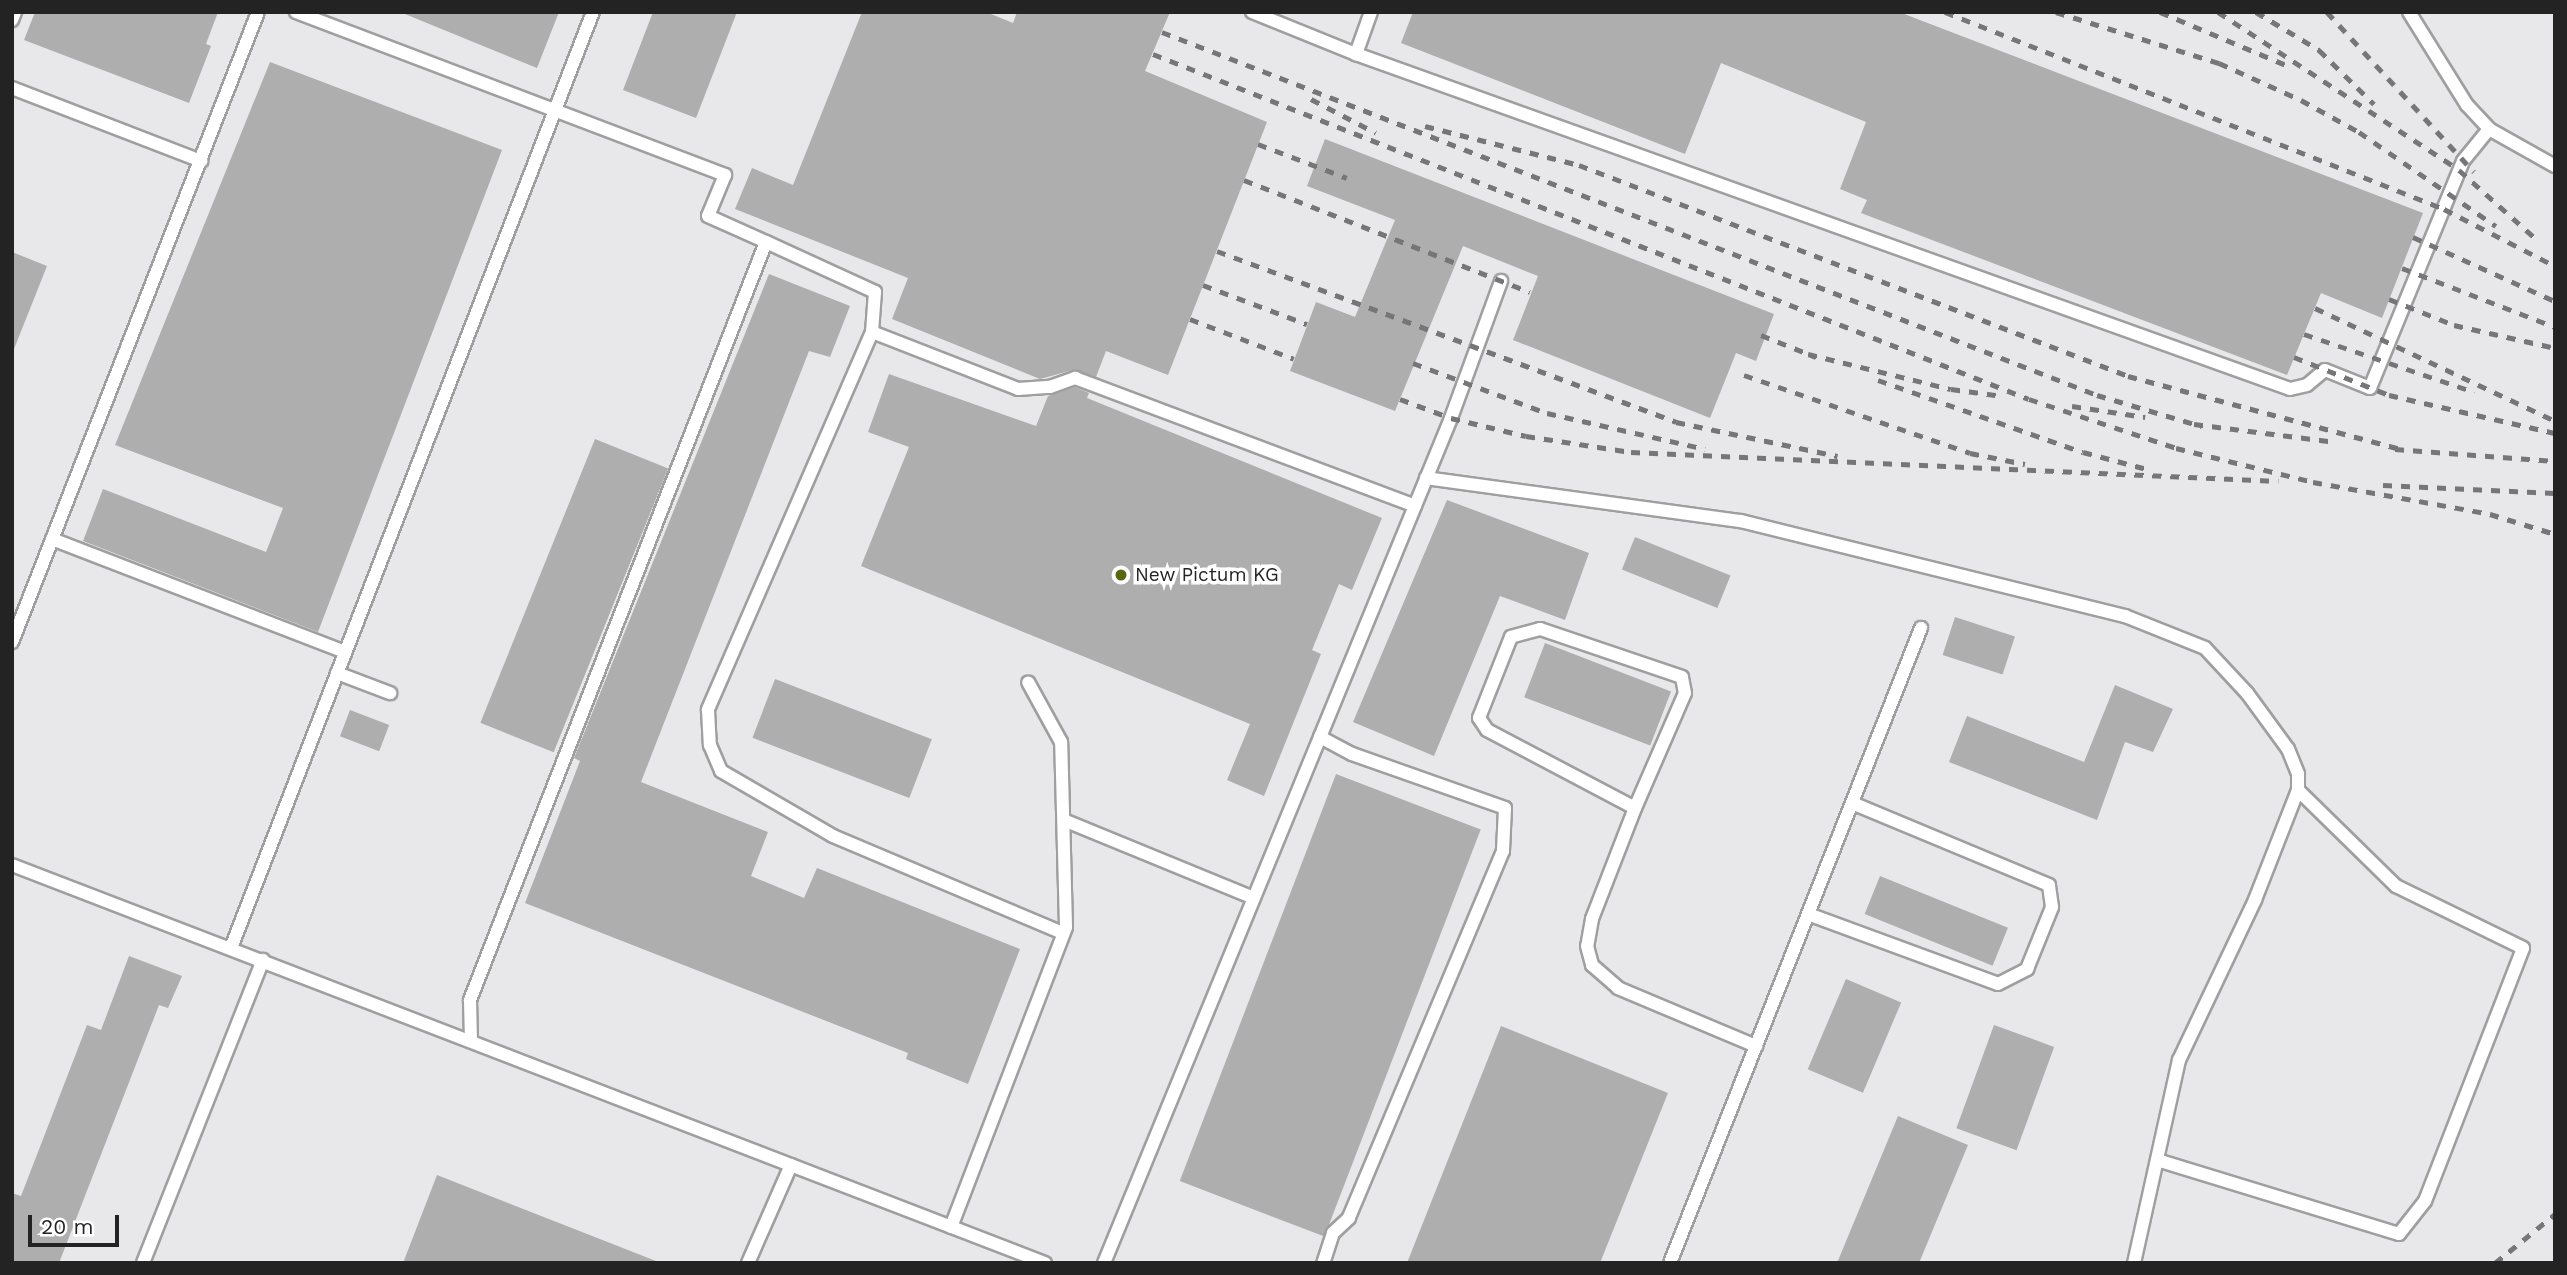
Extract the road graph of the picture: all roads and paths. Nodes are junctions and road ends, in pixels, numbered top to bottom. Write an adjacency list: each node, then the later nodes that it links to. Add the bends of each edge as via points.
1 (15, 12): 8 (lane)
2 (258, 12): 13 (lane)
3 (296, 12): 11 (lane)
4 (593, 12): 11 (lane)
5 (1252, 12): 9 (lane)
6 (1371, 12): 9 (lane)
7 (2409, 12): 12 (lane, via 2467,105)
8 (12, 20)
9 (1356, 54): 12 (lane, via 2290,389 2307,386 2325,370 2370,388 2463,161)
10 (12, 88): 13 (lane)
11 (554, 112): 15 (lane, via 725,175 708,216); 23 (lane)
12 (2489, 130): 14 (lane)
13 (201, 161): 20 (lane)
14 (2555, 166)
15 (766, 242): 17 (lane, via 875,292); 38 (lane, via 470,1000)
16 (1501, 281): 18 (lane)
17 (872, 332): 19 (lane, via 1018,389 1050,387 1076,378); 35 (lane, via 708,710 710,745 721,771 833,836)
18 (1426, 478): 19 (lane); 28 (lane, via 1741,521 2125,616 2205,648 2247,693 2288,749)
19 (1415, 506): 27 (lane)
20 (52, 539): 22 (lane); 23 (lane)
21 (1921, 628): 29 (lane)
22 (12, 642)
23 (345, 652): 24 (lane)
24 (337, 673): 26 (lane); 36 (lane)
25 (1028, 682): 31 (lane, via 1061,741)
26 (390, 694)
27 (1320, 737): 33 (lane); 47 (lane, via 1352,754 1505,808 1503,851 1349,1218 1333,1233)
28 (2298, 790): 40 (lane, via 2255,900 2179,1060); 40 (lane, via 2396,886 2523,948 2425,1200 2399,1234)
29 (1852, 803): 34 (lane); 34 (lane, via 2049,885 2052,907 2047,920 2027,969 1998,984)
30 (1635, 808): 30 (lane, via 1685,694 1682,677 1540,629 1511,637 1479,718 1487,730); 39 (lane, via 1592,919 1587,946 1592,964 1618,988)
31 (1066, 821): 33 (lane); 35 (lane)
32 (12, 865): 36 (lane)
33 (1254, 898): 46 (lane)
34 (1808, 914): 39 (lane)
35 (1063, 933): 42 (lane)
36 (232, 948): 37 (lane)
37 (263, 960): 38 (lane); 43 (lane)
38 (471, 1041): 41 (lane)
39 (1756, 1046): 48 (lane)
40 (2157, 1160): 49 (lane)
41 (791, 1165): 42 (lane); 44 (lane)
42 (951, 1227): 45 (lane)
43 (143, 1263)
44 (748, 1263)
45 (1045, 1263)
46 (1104, 1263)
47 (1322, 1263)
48 (1670, 1263)
49 (2134, 1263)

